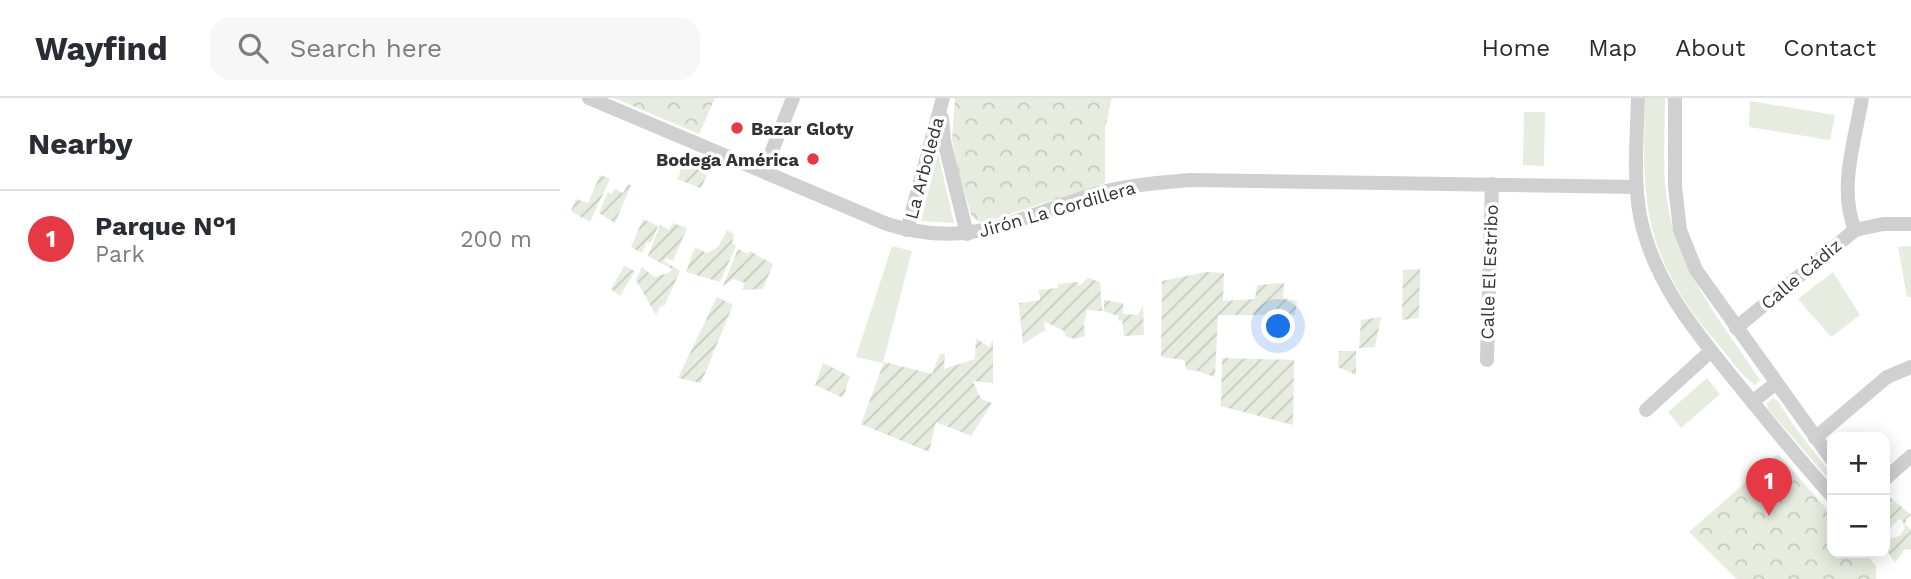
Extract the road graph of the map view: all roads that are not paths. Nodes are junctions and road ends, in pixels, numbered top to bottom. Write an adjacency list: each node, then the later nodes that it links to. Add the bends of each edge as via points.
1 (589, 98): 7 (street, Jirón La Cordillera)
2 (793, 98): 7 (street)
3 (1638, 98): 9 (street)
4 (1675, 98): 14 (street, via 1680,230 1696,270)
5 (1862, 98): 12 (street, via 1846,191)
6 (942, 102): 11 (street, La Arboleda); 13 (street, La Arboleda, via 944,141)
7 (764, 171): 11 (street, Jirón La Cordillera)
8 (1492, 184): 9 (street, Jirón La Cordillera); 13 (street, Jirón La Cordillera, via 1190,180 1133,185); 16 (street, Calle El Estribo)
9 (1637, 187): 15 (street, via 1649,249 1670,296)
10 (1911, 224): 12 (street, Calle Cádiz, via 1883,223)
11 (907, 230): 13 (street, Jirón La Cordillera)
12 (1855, 230): 14 (street, Calle Cádiz)
13 (967, 234)
14 (1736, 328): 18 (street)
15 (1711, 351): 19 (street); 20 (street)
16 (1487, 360)
17 (1911, 367): 21 (street, via 1887,377)
18 (1775, 384): 19 (street); 21 (street)
19 (1752, 402): 25 (street)
20 (1646, 410)
21 (1815, 438): 22 (street)
22 (1827, 454)
23 (1911, 456): 24 (street)
24 (1890, 475)
25 (1831, 495)

